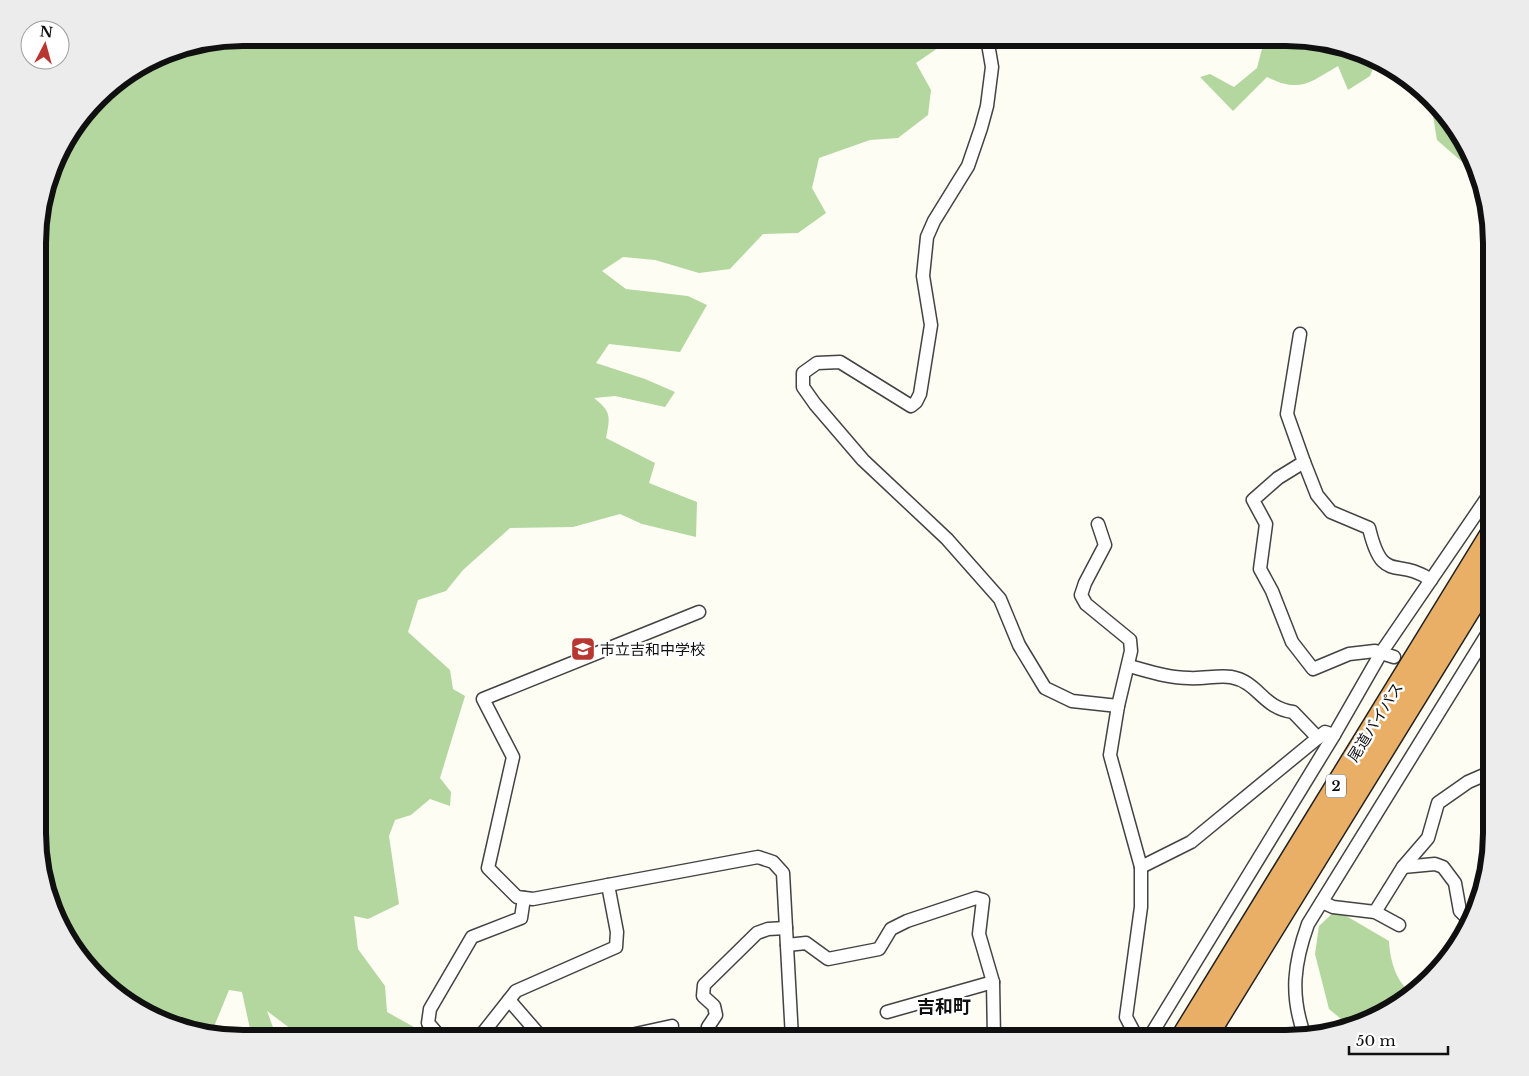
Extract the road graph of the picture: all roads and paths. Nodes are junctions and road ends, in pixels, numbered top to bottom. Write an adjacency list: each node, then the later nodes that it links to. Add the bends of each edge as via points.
1 (988, 46): 16 (street, via 992,67 981,128 968,166 927,237 923,276 932,325 916,402 911,406 840,362 817,363 803,373 803,387 863,460 947,539 1000,599 1019,646 1045,688 1072,701)
2 (1300, 334): 3 (street, via 1286,414)
3 (1304, 462): 7 (street, via 1317,495 1331,512 1369,528 1375,552 1389,567 1420,573); 11 (street, via 1278,478 1254,500 1266,524 1260,569 1292,642 1313,669 1349,654)
4 (1483, 504): 7 (street)
5 (1098, 524): 13 (street, via 1106,545 1081,595 1086,604 1130,640)
6 (1483, 548): 44 (highway, 尾道バイパス / 2)
7 (1431, 580): 11 (street)
8 (1483, 587): 45 (highway, 尾道バイパス / 2)
9 (699, 612): 23 (street, via 483,699 513,757 488,868 517,897)
10 (1483, 641): 15 (street)
11 (1381, 653): 12 (street); 17 (street)
12 (1394, 657)
13 (1128, 666): 16 (street); 18 (street, via 1168,676 1230,677 1244,681 1280,710 1293,712)
14 (1441, 684): 15 (street)
15 (1452, 691): 24 (street)
16 (1118, 706): 20 (street, via 1110,755)
17 (1334, 735): 18 (street, via 1325,732); 43 (street)
18 (1318, 738): 20 (street, via 1191,842)
19 (1483, 775): 21 (street, via 1438,803 1428,838)
20 (1141, 866): 42 (street, via 1141,907 1126,1017)
21 (1404, 867): 25 (street); 26 (street, via 1435,864 1443,867 1455,884 1460,911)
22 (608, 885): 23 (street); 28 (street, via 758,857 773,862 783,873); 31 (street, via 618,932 616,947 516,991)
23 (524, 898): 35 (street, via 521,918 472,937 430,1009 428,1023)
24 (1322, 902): 25 (street, via 1334,907); 34 (street, via 1308,924 1298,954 1294,984 1297,1015)
25 (1375, 912): 27 (street)
26 (1464, 915)
27 (1399, 925)
28 (786, 928): 29 (street); 39 (street, via 768,929 757,934 704,985 703,996 714,1006 716,1015)
29 (787, 944): 30 (street, via 806,943 828,959 879,949 891,929 907,920 976,898 983,900 979,934); 40 (street)
30 (993, 982): 32 (street); 41 (street)
31 (509, 1000): 36 (street); 37 (street)
32 (887, 1012)
33 (672, 1026): 38 (street)
34 (1302, 1029)
35 (434, 1030)
36 (485, 1030)
37 (535, 1030)
38 (654, 1030)
39 (709, 1030)
40 (792, 1030)
41 (994, 1030)
42 (1133, 1030)
43 (1154, 1030)
44 (1187, 1030)
45 (1210, 1030)

